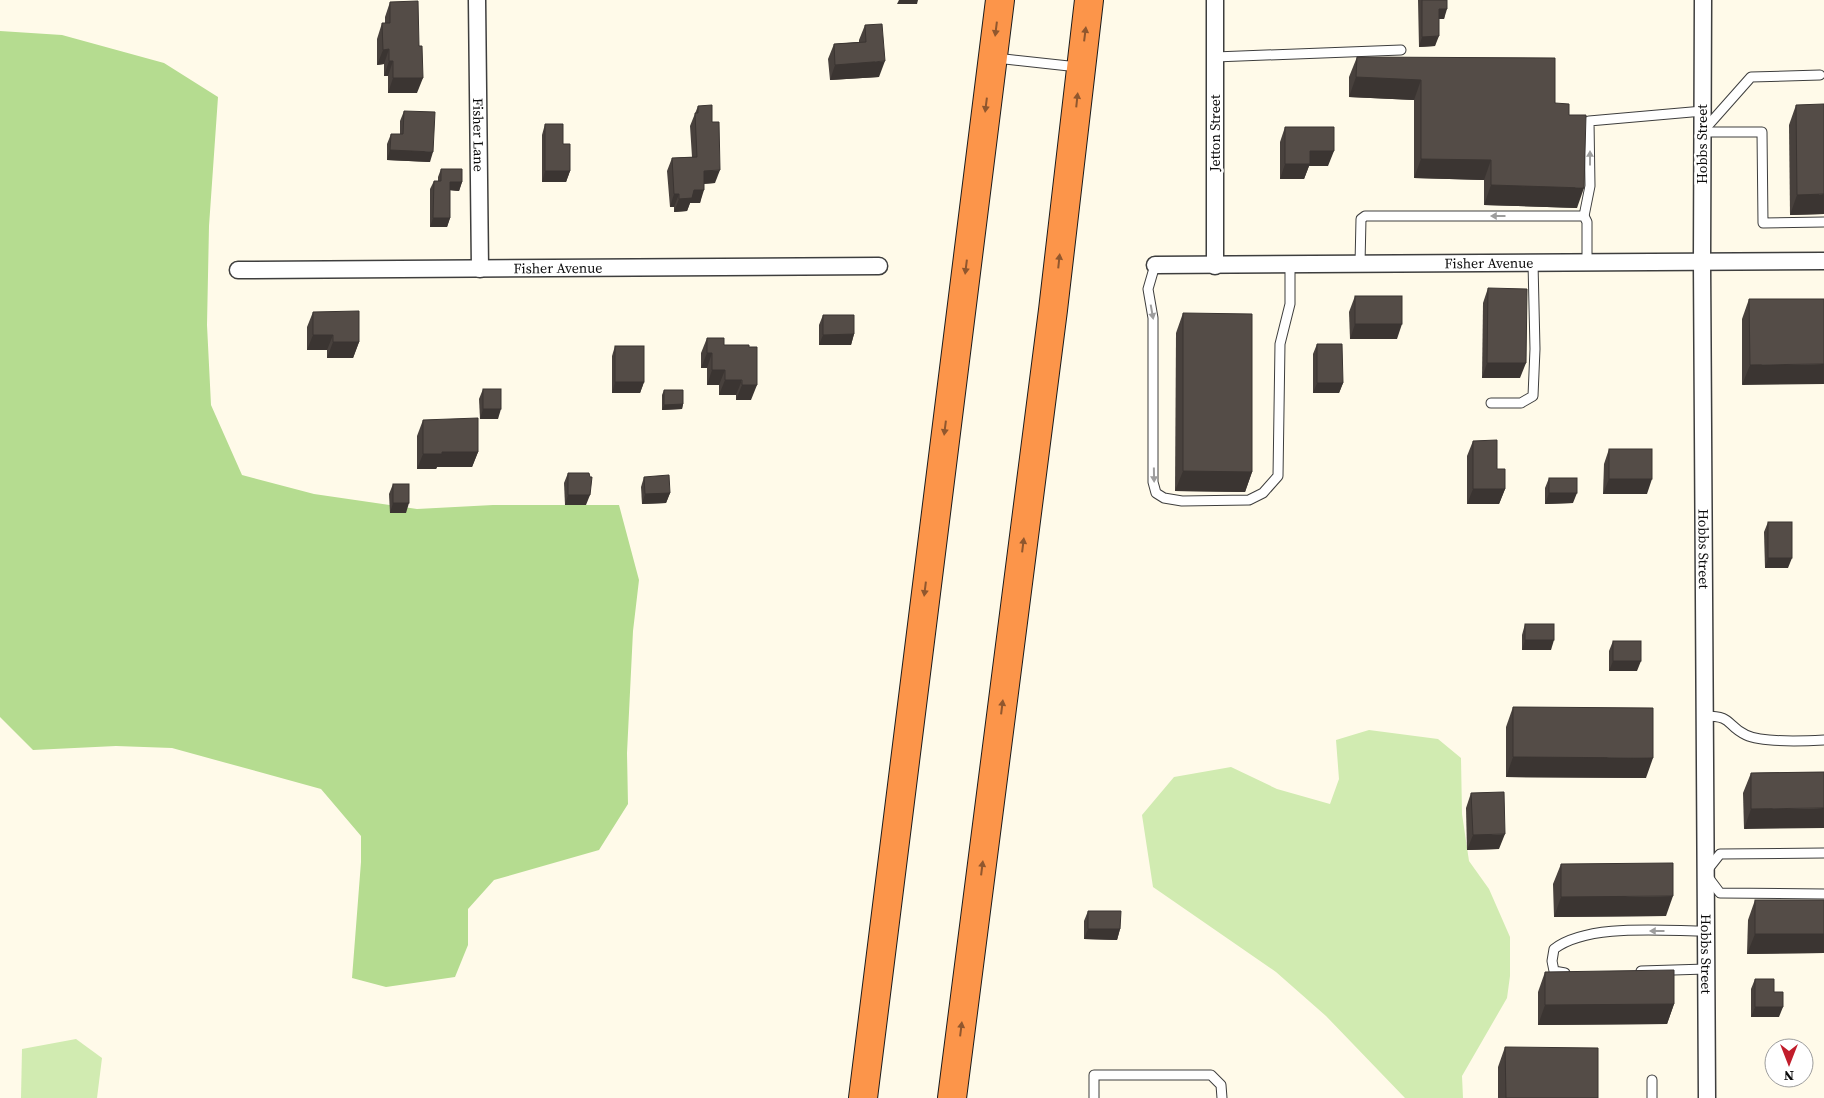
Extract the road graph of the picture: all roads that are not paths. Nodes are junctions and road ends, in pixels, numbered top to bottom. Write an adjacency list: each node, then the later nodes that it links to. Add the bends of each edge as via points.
1 (477, 0): 25 (street, Fisher Lane)
2 (1000, 0): 7 (highway, one-way to 7)
3 (1090, 0): 9 (highway, one-way to 3)
4 (1214, 0): 8 (street, Jetton Street)
5 (1703, 0): 11 (street, Hobbs Street)
6 (1401, 50): 8 (lane)
7 (992, 57): 9 (lane); 37 (highway, one-way to 37)
8 (1215, 57): 23 (street, Jetton Street)
9 (1081, 68): 38 (highway, one-way to 9)
10 (1820, 75): 12 (lane, via 1751,77)
11 (1703, 111): 12 (street, Hobbs Street); 13 (lane, one-way to 11, via 1590,186 1589,120)
12 (1702, 132): 14 (lane, via 1762,132 1763,223); 16 (street, Hobbs Street)
13 (1584, 216): 18 (lane, via 1587,222); 19 (lane, one-way to 19, via 1365,216 1361,219)
14 (1824, 222)
15 (1824, 261): 16 (street, Fisher Avenue)
16 (1702, 262): 18 (street, Fisher Avenue); 27 (street, Hobbs Street)
17 (1533, 263): 18 (street, Fisher Avenue); 19 (street, Fisher Avenue); 26 (lane, via 1533,396 1521,403)
18 (1587, 263)
19 (1360, 264): 21 (street, Fisher Avenue)
20 (1155, 265): 21 (lane, one-way to 21, via 1148,289 1153,318 1154,482 1156,492 1164,498 1182,501 1249,500 1263,493 1278,476 1280,344 1290,304); 23 (street, Fisher Avenue)
21 (1290, 265): 23 (street, Fisher Avenue)
22 (879, 266): 25 (street, Fisher Avenue)
23 (1216, 266)
24 (238, 270): 25 (street, Fisher Avenue)
25 (480, 270)
26 (1491, 403)
27 (1705, 716): 28 (lane, via 1722,716 1746,735 1772,740); 30 (street, Hobbs Street)
28 (1824, 740)
29 (1824, 853): 30 (lane, via 1720,854)
30 (1706, 873): 31 (lane, via 1720,893); 32 (street, Hobbs Street)
31 (1824, 894)
32 (1706, 931): 33 (street, Hobbs Street); 35 (lane, one-way to 35, via 1606,932 1580,936 1554,949 1554,971)
33 (1706, 969): 34 (lane); 42 (street, Hobbs Street)
34 (1630, 971)
35 (1572, 973)
36 (1652, 1080): 41 (lane)
37 (863, 1098)
38 (952, 1098)
39 (1094, 1098): 40 (lane, via 1094,1075 1212,1075 1221,1085)
40 (1222, 1098)
41 (1652, 1098)
42 (1707, 1098)

